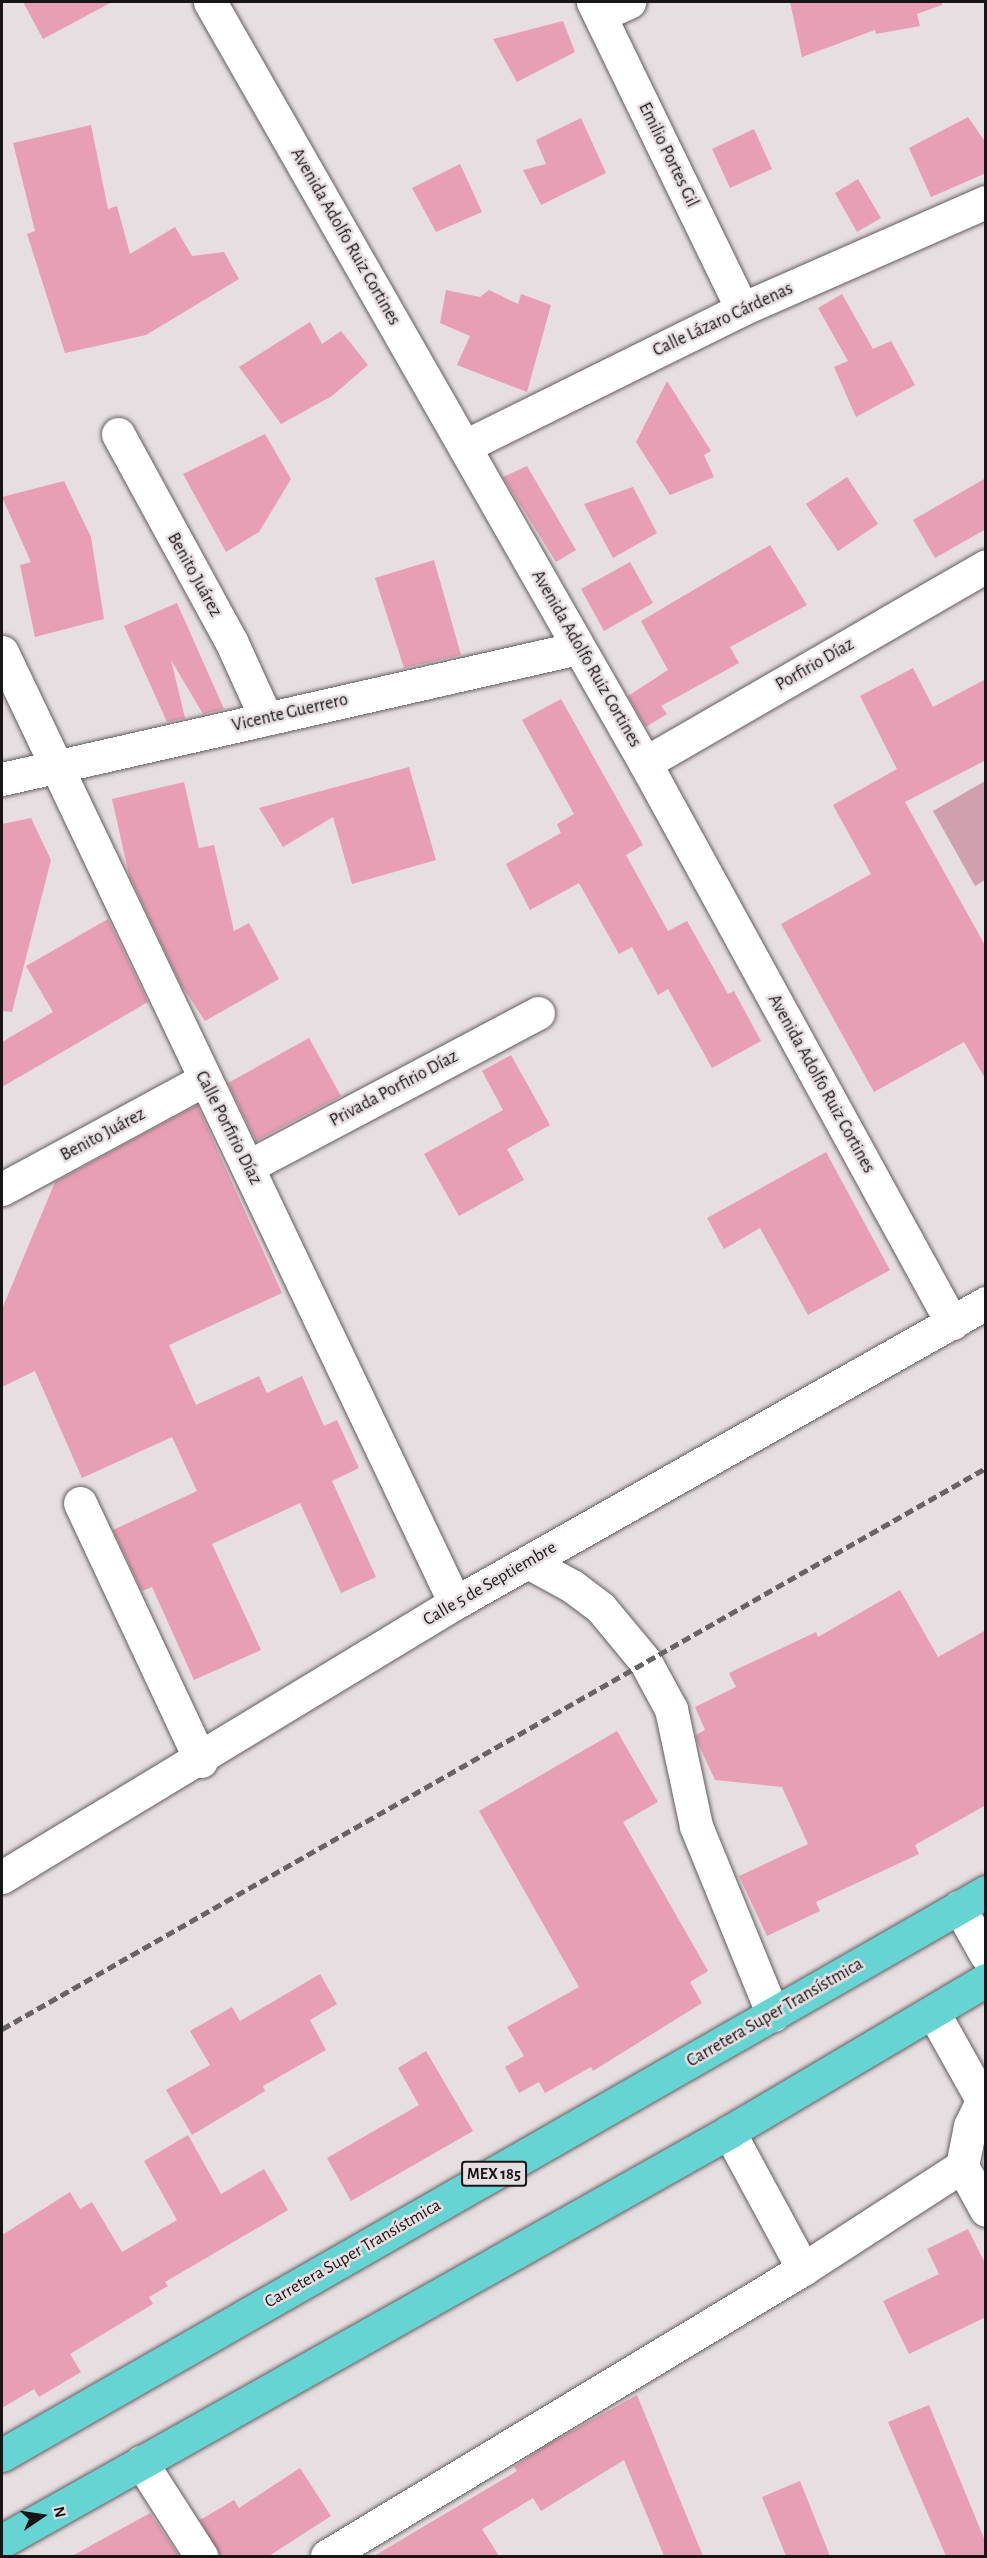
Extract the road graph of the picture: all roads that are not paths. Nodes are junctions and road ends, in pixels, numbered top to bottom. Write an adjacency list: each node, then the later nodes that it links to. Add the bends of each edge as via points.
1 (210, 2): 6 (street, Avenida Adolfo Ruiz Cortines)
2 (607, 6): 4 (street, Emilio Portes Gil)
3 (986, 201): 4 (street, Calle Lázaro Cárdenas)
4 (742, 309): 6 (street, Calle Lázaro Cárdenas)
5 (118, 434): 10 (street, Benito Juárez, via 231,641)
6 (465, 446): 8 (street, Avenida Adolfo Ruiz Cortines)
7 (986, 566): 11 (street, Porfirio Díaz)
8 (578, 648): 10 (street, Vicente Guerrero); 11 (street, Avenida Adolfo Ruiz Cortines)
9 (2, 652): 12 (street, Calle Porfirio Díaz)
10 (266, 718): 12 (street, Vicente Guerrero)
11 (645, 763): 19 (street, Avenida Adolfo Ruiz Cortines)
12 (56, 765): 13 (street, Vicente Guerrero); 15 (street, Calle Porfirio Díaz)
13 (2, 779)
14 (538, 1013): 16 (street, Privada Porfirio Díaz)
15 (204, 1080): 16 (street, Calle Porfirio Díaz); 17 (street, Benito Juárez)
16 (249, 1166): 22 (street, Calle Porfirio Díaz)
17 (2, 1190)
18 (986, 1303): 19 (street, Calle 5 de Septiembre)
19 (952, 1323): 21 (street, Calle 5 de Septiembre)
20 (80, 1503): 23 (street)
21 (528, 1562): 22 (street, Calle 5 de Septiembre); 29 (street, via 572,1586 600,1608 645,1660 671,1709 696,1826)
22 (455, 1603): 23 (street, Calle 5 de Septiembre)
23 (201, 1761): 24 (street, Calle 5 de Septiembre)
24 (2, 1877)
25 (972, 1899): 26 (street); 29 (main road, Carretera Super Transístmica / MEX 185)
26 (986, 1955)
27 (986, 1980): 28 (main road)
28 (933, 2012): 30 (street); 31 (main road)
29 (772, 2015): 35 (main road, Carretera Super Transístmica / MEX 185)
30 (984, 2100): 32 (street)
31 (729, 2132): 34 (street); 36 (main road)
32 (962, 2166): 33 (street); 34 (street)
33 (986, 2210)
34 (803, 2269): 38 (street)
35 (2, 2455)
36 (141, 2462): 37 (main road); 39 (street)
37 (2, 2541)
38 (346, 2552)
39 (201, 2556)

